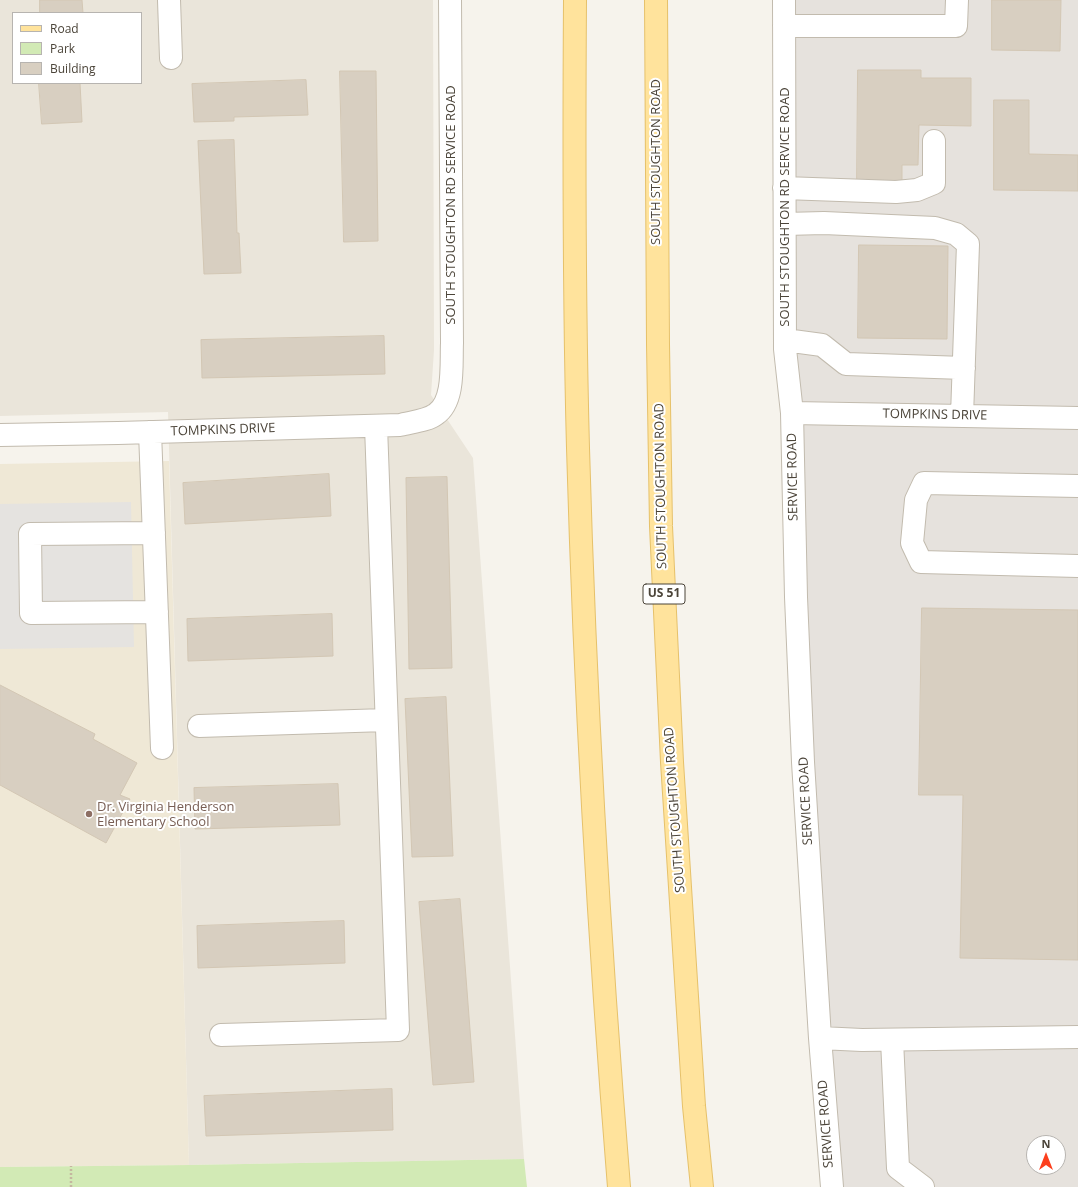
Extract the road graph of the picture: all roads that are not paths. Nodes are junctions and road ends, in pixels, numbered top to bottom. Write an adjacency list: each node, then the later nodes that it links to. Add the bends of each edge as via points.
1 (169, 0): 8 (street)
2 (450, 0): 14 (street, SOUTH STOUGHTON RD SERVICE ROAD, via 452,343 449,393)
3 (575, 0): 32 (main road, via 579,474 596,869)
4 (656, 0): 33 (main road, SOUTH STOUGHTON ROAD / US 51, via 661,534 672,762 694,1106)
5 (784, 0): 7 (street, SOUTH STOUGHTON RD SERVICE ROAD)
6 (957, 0): 7 (street, via 956,26)
7 (784, 26): 10 (street, SOUTH STOUGHTON RD SERVICE ROAD)
8 (171, 58)
9 (934, 141): 10 (street, via 934,184 917,190 896,192)
10 (784, 188): 11 (street, SOUTH STOUGHTON RD SERVICE ROAD)
11 (785, 224): 12 (street, SOUTH STOUGHTON RD SERVICE ROAD); 13 (street, via 824,223 935,228 956,234 968,244)
12 (785, 340): 13 (street, via 822,345 846,364); 15 (street, SOUTH STOUGHTON RD SERVICE ROAD)
13 (964, 368): 16 (street)
14 (442, 408): 18 (street, TOMPKINS DRIVE, via 430,418 400,425)
15 (792, 413): 16 (street, TOMPKINS DRIVE); 30 (street, SERVICE ROAD, via 803,762)
16 (962, 416): 17 (street, TOMPKINS DRIVE)
17 (1078, 418)
18 (376, 426): 19 (street, TOMPKINS DRIVE); 25 (street)
19 (150, 432): 20 (street, TOMPKINS DRIVE); 22 (street)
20 (0, 435)
21 (1078, 486): 23 (street, via 924,483 916,500 912,543 921,562)
22 (154, 533): 24 (street); 24 (street, via 30,534 31,613)
23 (1078, 566)
24 (157, 612): 27 (street)
25 (386, 720): 26 (street); 28 (street, via 398,1030)
26 (199, 726)
27 (162, 748)
28 (221, 1035)
29 (1078, 1037): 31 (street)
30 (820, 1038): 31 (street); 34 (street, SERVICE ROAD)
31 (892, 1040): 35 (street, via 898,1168)
32 (619, 1187)
33 (702, 1187)
34 (832, 1187)
35 (923, 1187)

